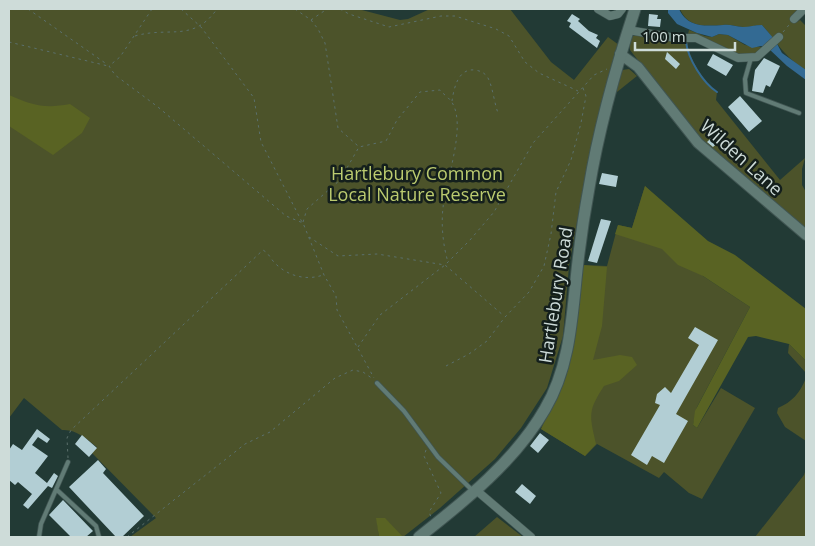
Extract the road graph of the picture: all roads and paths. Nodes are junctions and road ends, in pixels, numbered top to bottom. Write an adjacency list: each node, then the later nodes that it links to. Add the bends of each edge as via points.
1 (28, 9): 21 (path)
2 (152, 9): 16 (path)
3 (181, 9): 14 (path)
4 (217, 9): 14 (path)
5 (295, 9): 13 (path)
6 (327, 9): 13 (path)
7 (340, 9): 23 (path, via 389,27 455,16 496,29 509,36 525,62 539,73)
8 (598, 9): 9 (street, via 610,16)
9 (622, 9)
10 (635, 9): 15 (main road, Hartlebury Road)
11 (804, 9): 12 (street)
12 (794, 19): 17 (path)
13 (311, 20): 27 (path, via 324,43 338,128)
14 (201, 27): 16 (path, via 184,32); 28 (path, via 254,98 261,142)
15 (628, 30): 19 (street, via 696,38 738,58); 20 (main road, Hartlebury Road)
16 (134, 36): 21 (path, via 120,57)
17 (779, 37): 19 (street)
18 (9, 42): 21 (path)
19 (752, 58): 26 (lane, via 745,79 746,93)
20 (618, 59): 22 (path); 29 (street, Wilden Lane, via 638,67 698,143); 41 (main road, Hartlebury Road, via 589,186 570,338 558,384 535,425)
21 (108, 66): 28 (path, via 286,216)
22 (583, 86): 23 (path); 34 (path, via 586,96 581,123 571,160 556,192 544,266 528,292)
23 (578, 91): 31 (path, via 533,143 494,212)
24 (452, 101): 25 (path, via 460,75 466,71 482,72 488,78); 27 (path, via 440,90 420,92 397,120 386,141); 31 (path, via 455,150 443,208)
25 (498, 113)
26 (799, 113)
27 (359, 146): 28 (path, via 340,180 307,209)
28 (303, 223): 30 (path)
29 (806, 235)
30 (308, 236): 32 (path, via 338,256 377,254); 33 (path)
31 (448, 262): 32 (path)
32 (445, 265): 34 (path); 35 (path, via 380,316)
33 (324, 275): 35 (path, via 336,296 337,310); 39 (path, via 313,279 293,275 274,263 263,250 71,430 67,438)
34 (504, 317): 36 (path, via 487,341)
35 (358, 347): 37 (path)
36 (446, 366)
37 (377, 382): 38 (lane); 45 (path, via 363,372 353,370 335,378 270,432 245,444)
38 (429, 444): 41 (lane, via 438,457); 42 (path, via 424,456 441,493 429,512)
39 (68, 462): 40 (lane)
40 (57, 490): 43 (lane, via 40,524); 44 (lane, via 96,526)
41 (475, 491): 42 (main road, Hartlebury Road); 47 (street)
42 (436, 524): 46 (main road, Hartlebury Road)
43 (39, 537)
44 (99, 537)
45 (127, 537)
46 (419, 537)
47 (531, 537)

